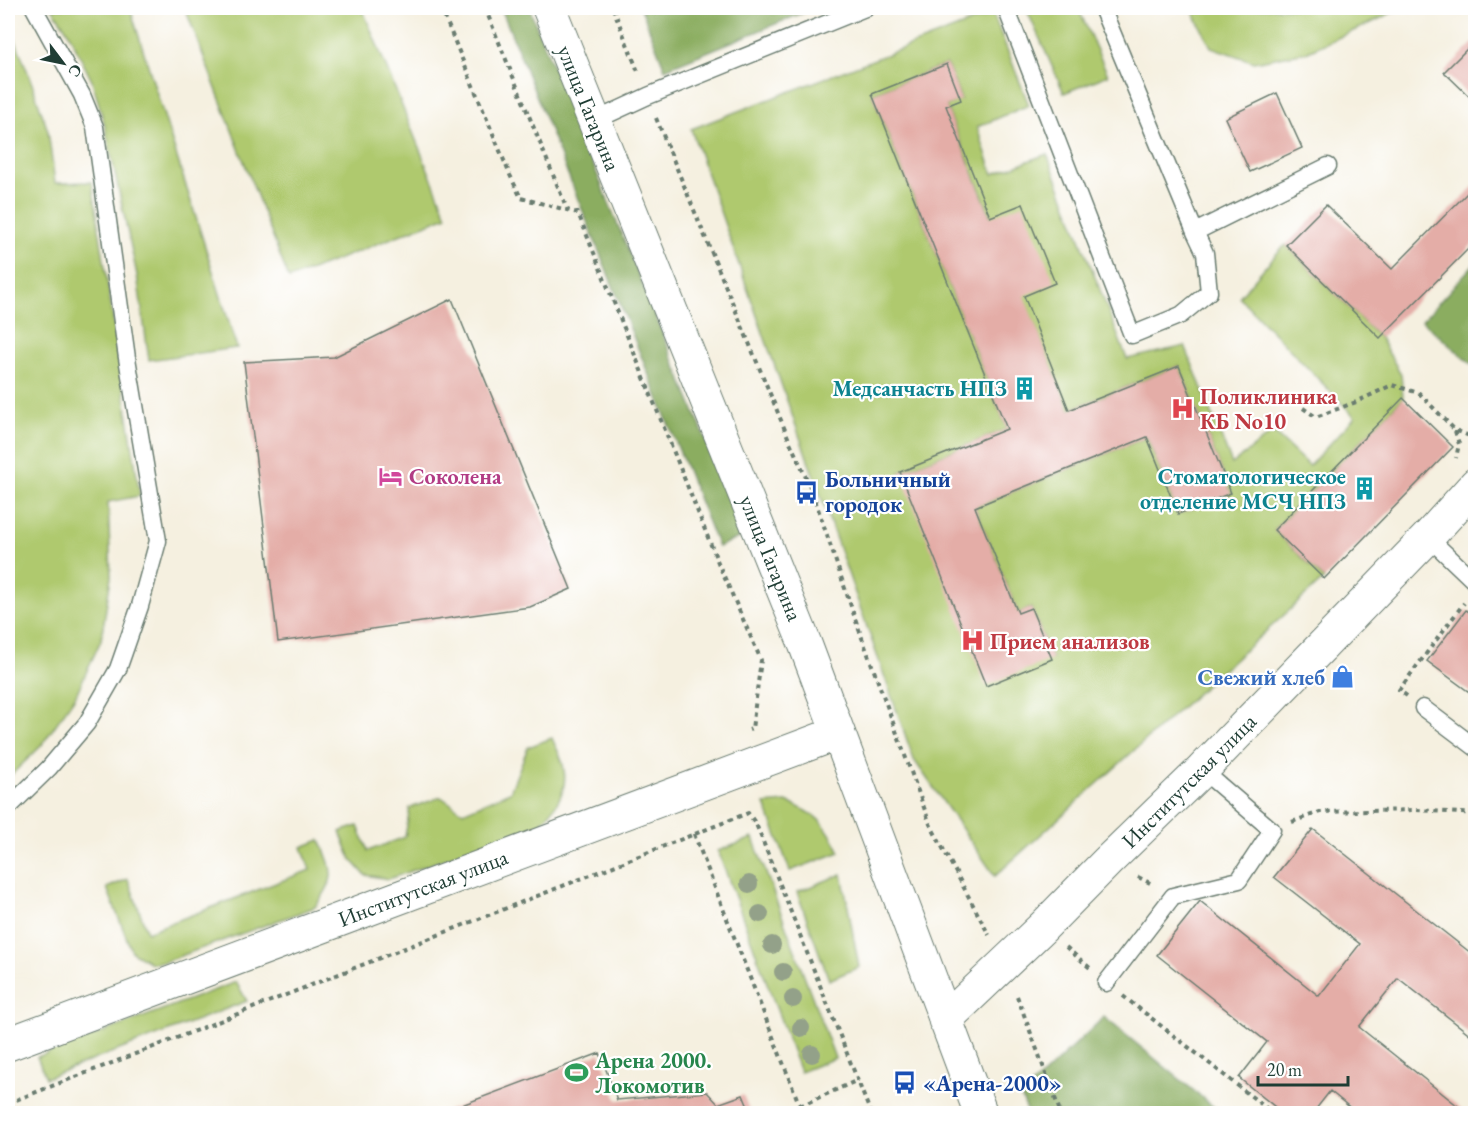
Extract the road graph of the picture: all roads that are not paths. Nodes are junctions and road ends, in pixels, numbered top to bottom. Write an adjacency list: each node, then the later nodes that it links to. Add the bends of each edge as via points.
1 (34, 8): 16 (lane, via 82,95 95,127 127,358 158,541 118,669 87,723)
2 (549, 8): 6 (street, улица Гагарина)
3 (865, 8): 6 (lane)
4 (1006, 8): 8 (lane, via 1132,335 1181,315 1209,292 1205,253)
5 (1102, 8): 8 (lane)
6 (594, 121): 13 (street, улица Гагарина)
7 (1328, 165): 8 (lane)
8 (1195, 232)
9 (1476, 484): 10 (street, Институтская улица)
10 (1428, 537): 11 (lane); 15 (street, Институтская улица)
11 (1472, 590)
12 (1423, 708): 14 (lane)
13 (838, 733): 18 (street, улица Гагарина); 19 (street, Институтская улица)
14 (1476, 748)
15 (1202, 770): 17 (lane, via 1272,830 1239,880 1173,896); 18 (street, Институтская улица)
16 (8, 808)
17 (1106, 982)
18 (945, 1020): 20 (street, улица Гагарина)
19 (8, 1044)
20 (978, 1111)

